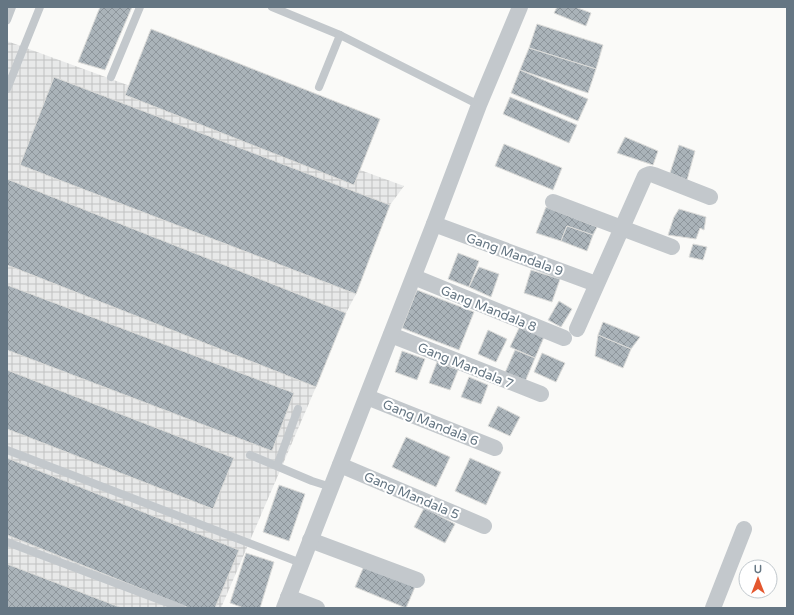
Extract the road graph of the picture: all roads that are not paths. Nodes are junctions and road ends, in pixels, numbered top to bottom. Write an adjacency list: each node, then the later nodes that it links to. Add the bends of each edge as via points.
1 (12, 7): 6 (lane)
2 (40, 7): 10 (lane)
3 (140, 7): 8 (lane)
4 (272, 7): 7 (lane)
5 (520, 7): 11 (street)
6 (7, 20)
7 (340, 35): 9 (lane); 11 (lane)
8 (110, 77)
9 (319, 87)
10 (7, 89)
11 (479, 105): 14 (street)
12 (710, 197): 15 (street, via 654,175 647,175)
13 (553, 202): 15 (street)
14 (434, 224): 17 (street); 18 (street, Gang Mandala 9)
15 (621, 228): 16 (street); 18 (street)
16 (672, 247)
17 (414, 277): 18 (street, Gang Mandala 8, via 570,333); 19 (street)
18 (596, 284)
19 (391, 335): 20 (street, Gang Mandala 7); 21 (street)
20 (541, 394)
21 (367, 397): 23 (street, Gang Mandala 6); 26 (street)
22 (298, 409): 27 (lane)
23 (495, 448)
24 (7, 450): 33 (lane)
25 (250, 455): 27 (lane)
26 (340, 464): 28 (street); 29 (street, Gang Mandala 5)
27 (277, 466): 28 (lane)
28 (331, 487): 31 (street)
29 (484, 526)
30 (744, 529): 38 (street)
31 (310, 540): 33 (street); 34 (street)
32 (7, 542): 36 (lane)
33 (301, 563): 35 (street)
34 (417, 580)
35 (286, 602): 37 (street)
36 (181, 608)
37 (317, 608)
38 (713, 608)

